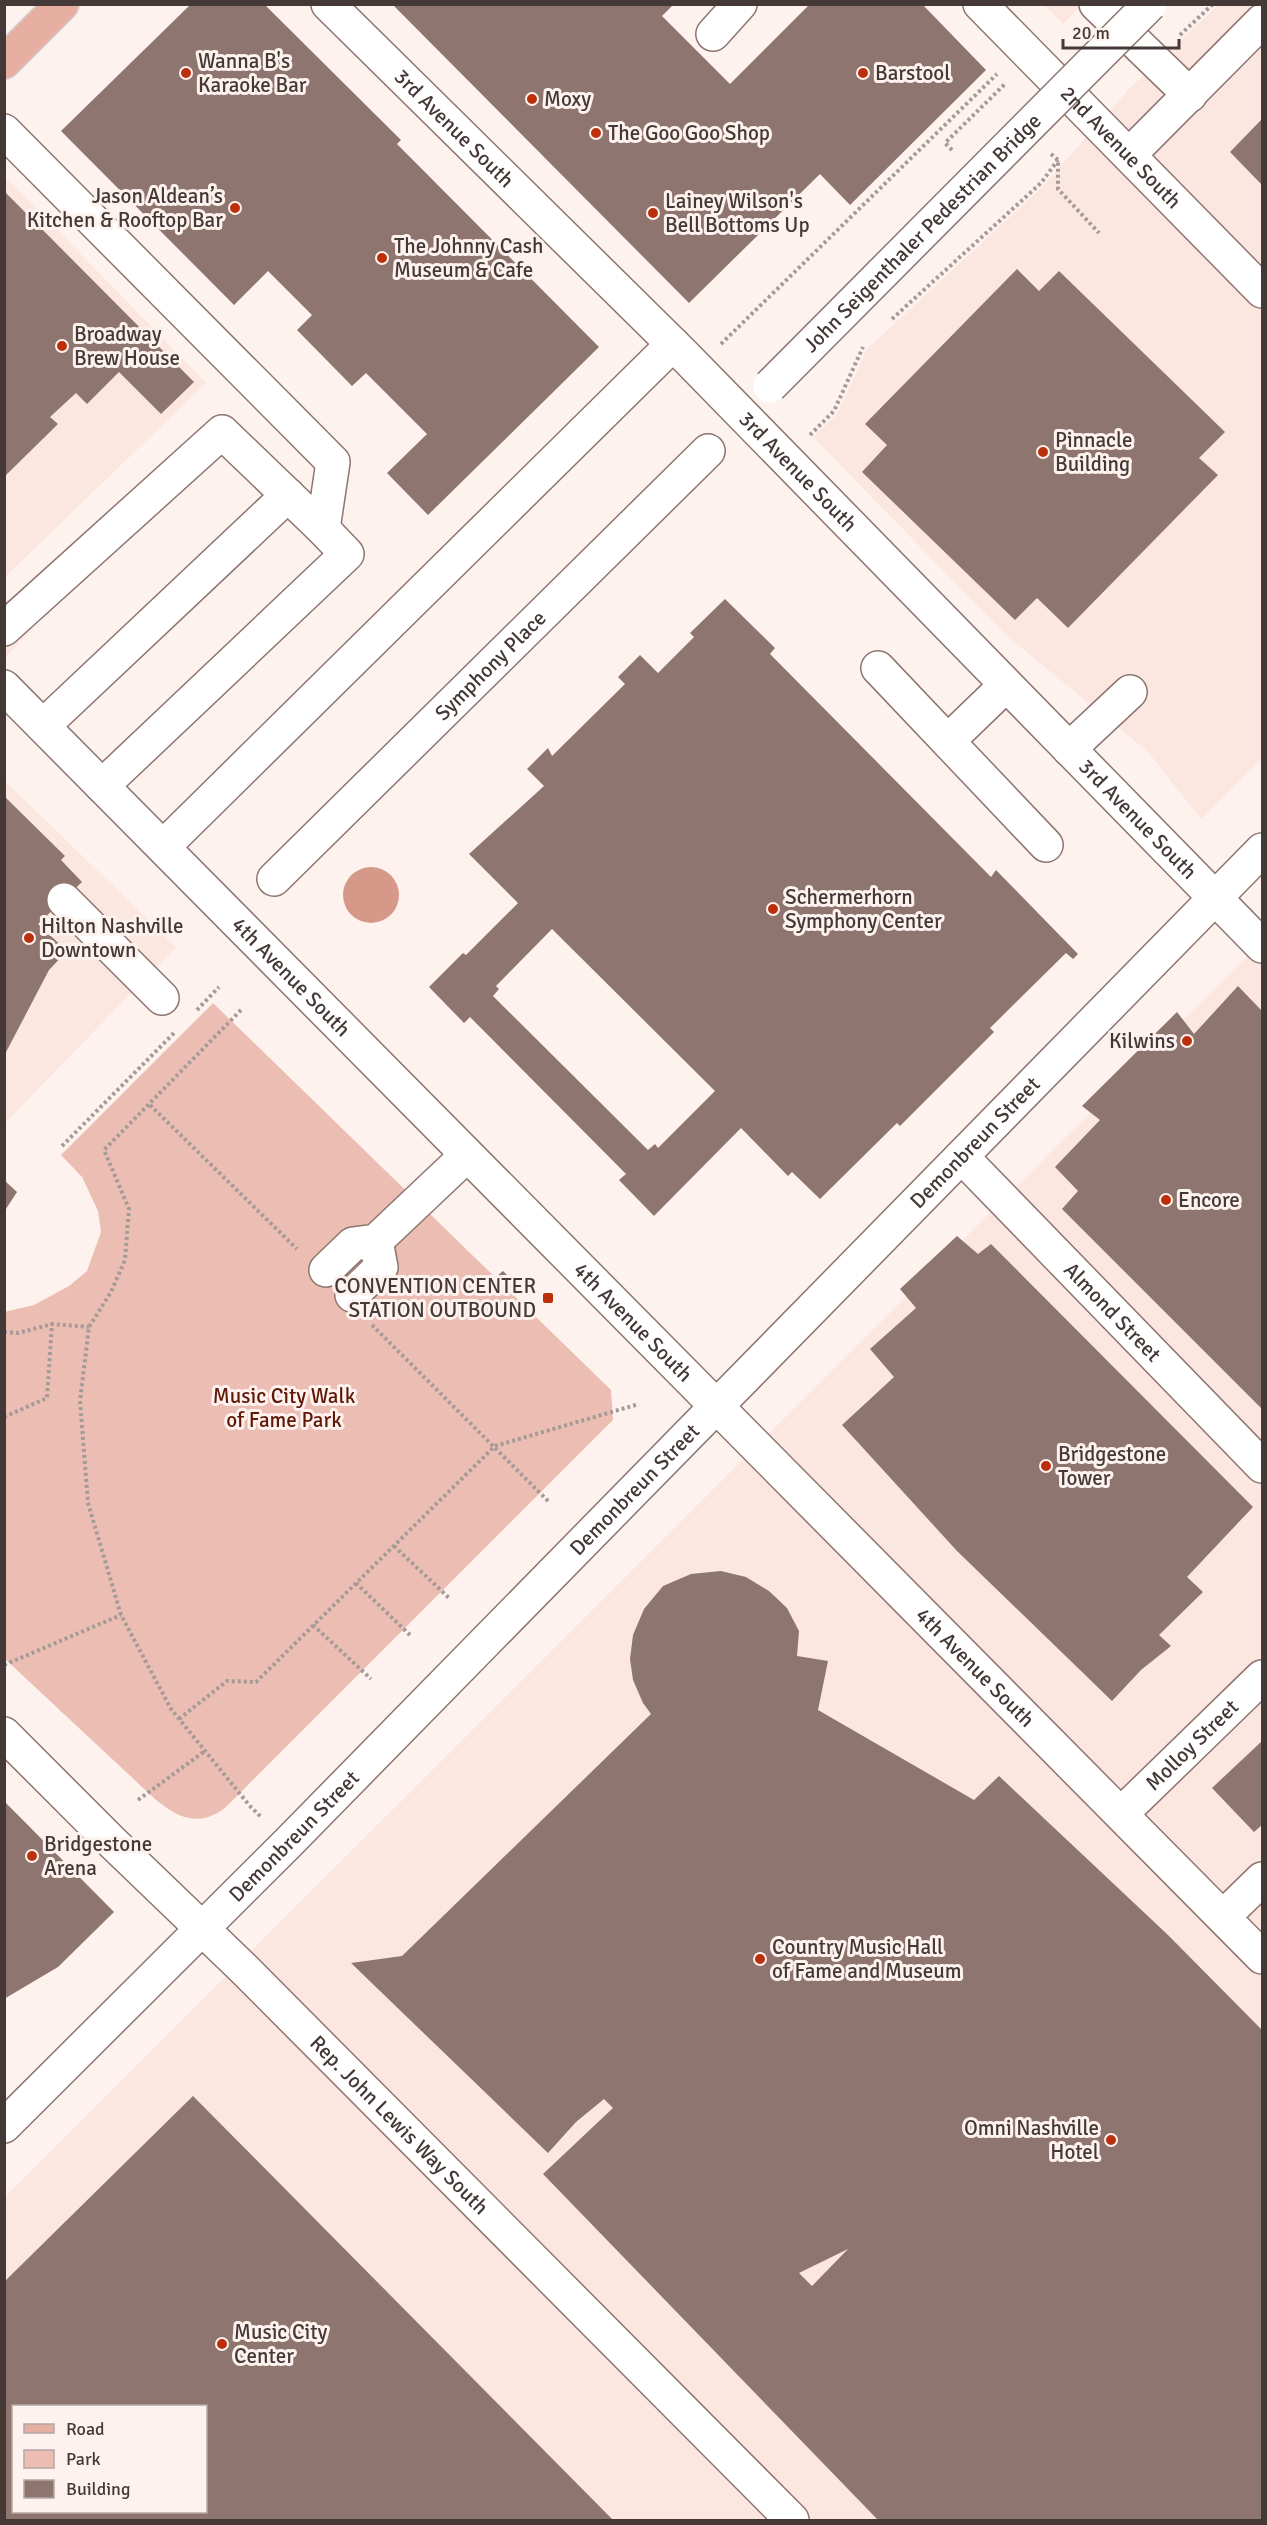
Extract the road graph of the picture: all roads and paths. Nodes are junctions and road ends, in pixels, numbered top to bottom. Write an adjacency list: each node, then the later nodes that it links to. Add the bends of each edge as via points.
1 (62, 4): 11 (main road)
2 (328, 4): 21 (street, 3rd Avenue South)
3 (740, 4): 10 (street)
4 (980, 4): 16 (street, 2nd Avenue South)
5 (1096, 4): 13 (street)
6 (1150, 4): 14 (street, John Seigenthaler Pedestrian Bridge, bridge)
7 (1251, 4): 8 (street)
8 (1263, 15)
9 (1263, 21): 13 (street)
10 (713, 34)
11 (4, 62)
12 (998, 74): 23 (path)
13 (1190, 95): 16 (street)
14 (1026, 129): 17 (path); 24 (street, John Seigenthaler Pedestrian Bridge, bridge)
15 (4, 131): 28 (street, via 333,462)
16 (1129, 155): 19 (street, 2nd Avenue South)
17 (1058, 160): 18 (path, via 1058,189); 20 (path, via 1041,183)
18 (1099, 233)
19 (1263, 291)
20 (888, 322)
21 (673, 344): 31 (street, 3rd Avenue South); 39 (street)
22 (863, 346): 25 (path, via 834,411)
23 (718, 347)
24 (770, 386)
25 (808, 437)
26 (708, 451): 41 (street, Symphony Place)
27 (288, 495): 28 (street); 29 (street, via 222,432); 34 (street)
28 (323, 529): 37 (street, via 347,554)
29 (4, 628)
30 (878, 668): 35 (street)
31 (1006, 685): 35 (street); 36 (street, 3rd Avenue South)
32 (4, 687): 34 (street, 4th Avenue South)
33 (1130, 692): 36 (street)
34 (43, 726): 37 (street, 4th Avenue South)
35 (948, 741): 38 (street)
36 (1069, 749): 42 (street, 3rd Avenue South)
37 (102, 786): 39 (street, 4th Avenue South)
38 (1046, 845)
39 (163, 847): 51 (street, 4th Avenue South)
40 (1263, 850): 42 (street, Demonbreun Street)
41 (274, 879)
42 (1215, 899): 44 (street, 3rd Avenue South); 52 (street, Demonbreun Street)
43 (64, 900): 46 (street)
44 (1263, 946)
45 (219, 987): 48 (path)
46 (162, 998)
47 (241, 1010): 57 (path, via 104,1150 129,1209 126,1250 111,1292)
48 (195, 1012)
49 (178, 1029): 50 (path)
50 (62, 1146)
51 (467, 1155): 53 (street); 60 (street, 4th Avenue South)
52 (962, 1157): 60 (street, Demonbreun Street); 62 (street, Almond Street)
53 (376, 1241): 54 (street, via 353,1244); 55 (street, via 381,1267)
54 (326, 1270)
55 (352, 1295)
56 (52, 1324): 57 (path); 58 (path, via 18,1333); 61 (path, via 47,1398)
57 (89, 1327): 66 (path, via 80,1401 88,1503)
58 (4, 1332)
59 (639, 1404): 63 (path, via 495,1446)
60 (718, 1407): 77 (street, 4th Avenue South); 80 (street, Demonbreun Street)
61 (4, 1417)
62 (1263, 1466)
63 (394, 1546): 64 (path); 65 (path)
64 (356, 1583): 67 (path); 68 (path)
65 (449, 1598)
66 (121, 1615): 69 (path); 72 (path)
67 (314, 1625): 71 (path); 72 (path, via 256,1682 227,1682)
68 (412, 1637)
69 (4, 1665)
70 (1263, 1677): 77 (street, Molloy Street)
71 (371, 1679)
72 (179, 1719): 74 (path)
73 (4, 1734): 80 (street, Rep. John Lewis Way South)
74 (205, 1751): 75 (path); 76 (path)
75 (138, 1800)
76 (249, 1805)
77 (1121, 1814): 79 (street, 4th Avenue South)
78 (1263, 1879): 79 (street)
79 (1223, 1917): 81 (street, 4th Avenue South)
80 (204, 1929): 82 (street, Demonbreun Street); 83 (street, Rep. John Lewis Way South)
81 (1263, 1957)
82 (4, 2126)
83 (792, 2520)

